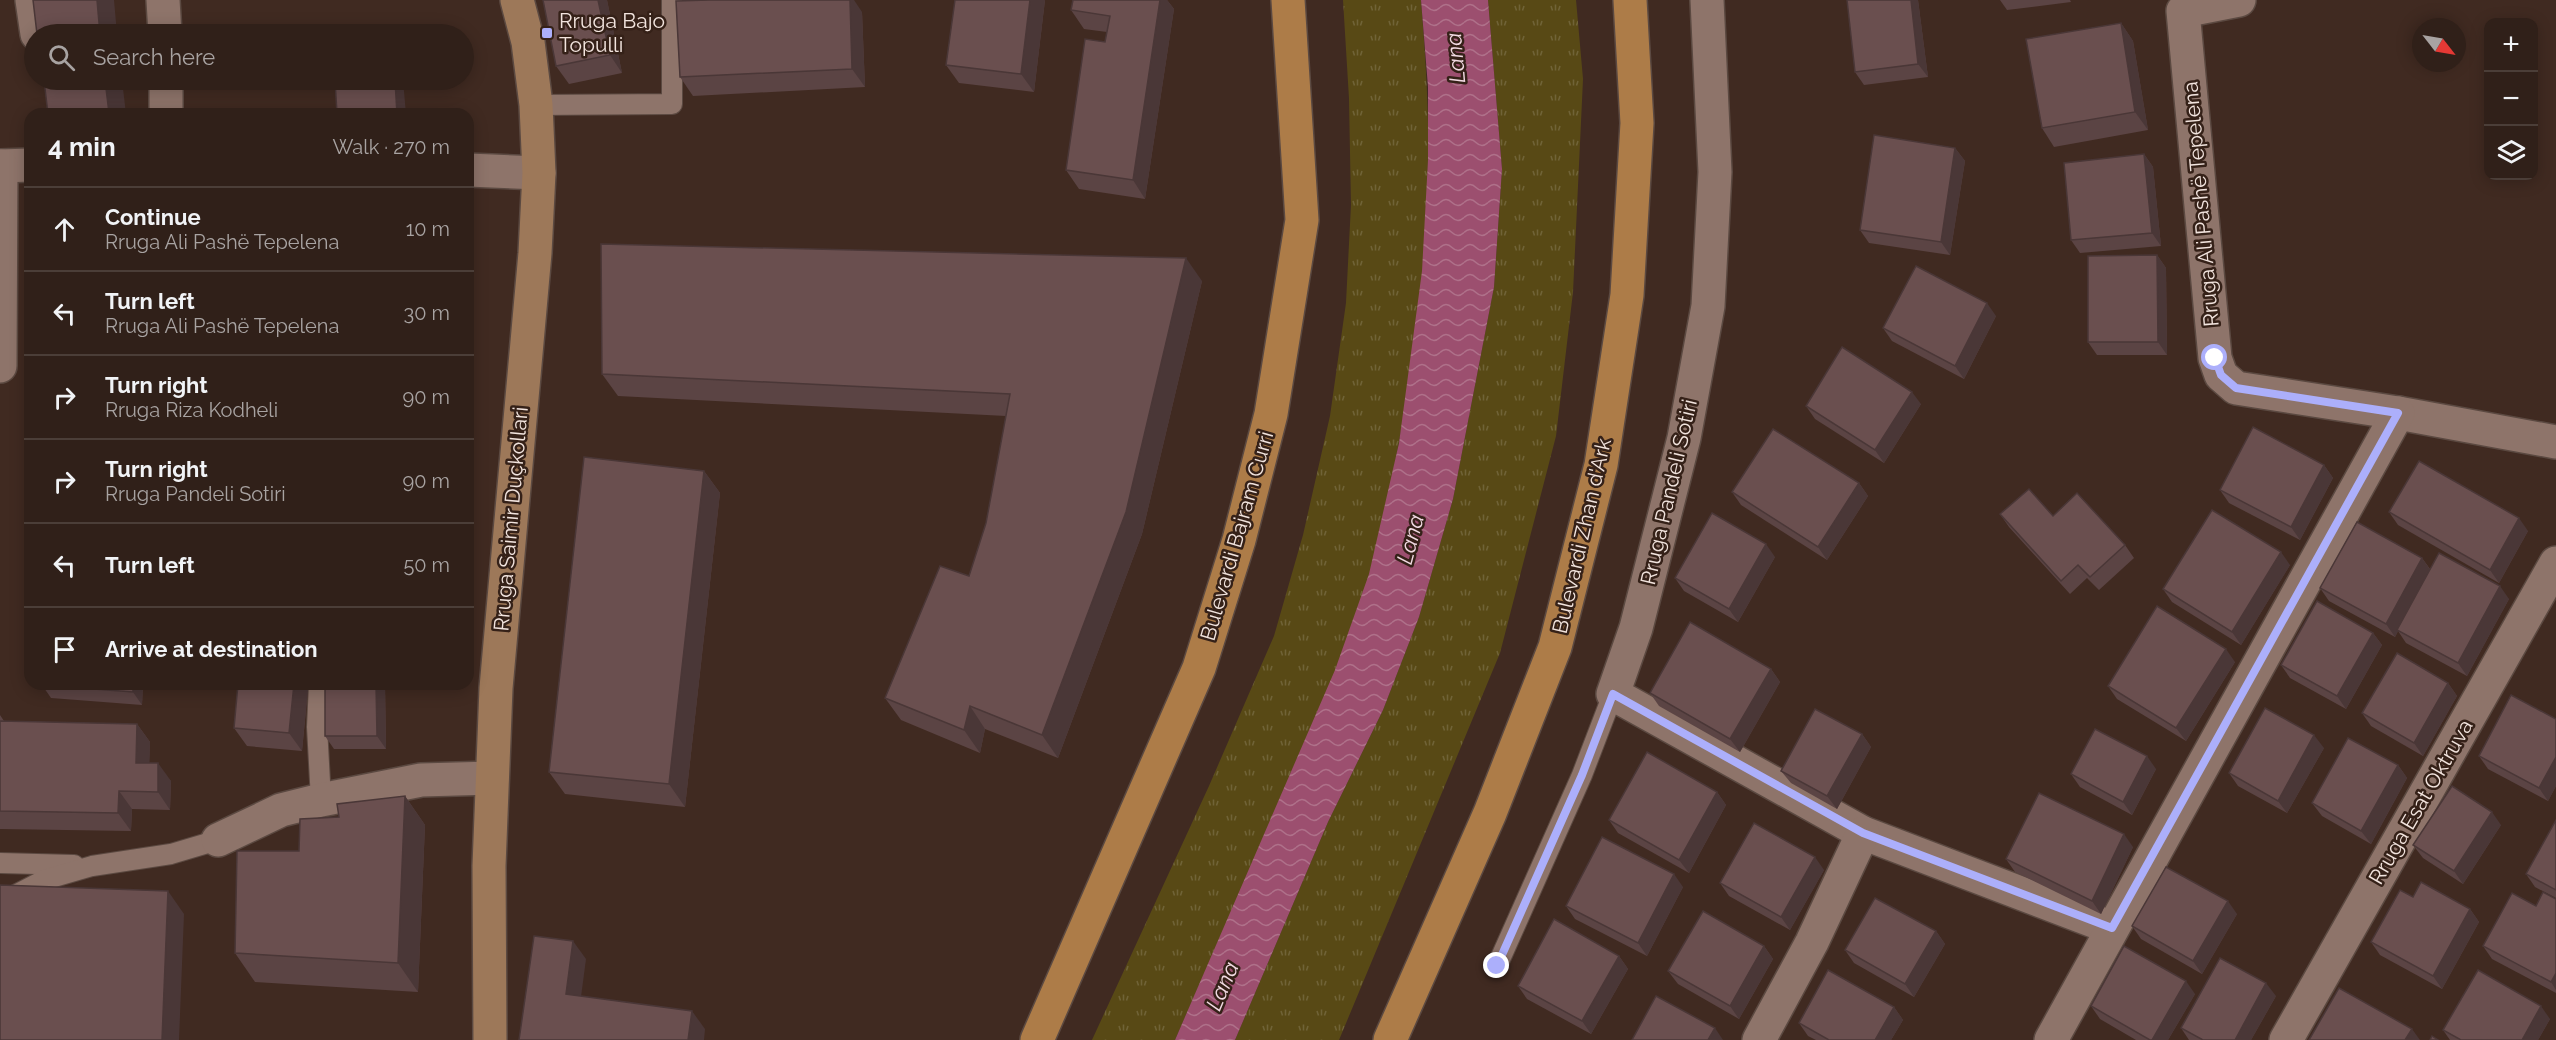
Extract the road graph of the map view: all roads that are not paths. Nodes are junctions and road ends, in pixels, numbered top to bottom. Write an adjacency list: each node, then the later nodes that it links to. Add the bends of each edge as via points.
1 (32, 0): 10 (street)
2 (163, 0): 11 (street)
3 (517, 0): 13 (main road, Rruga Saimir Duçkollari, via 528,42)
4 (672, 0): 13 (lane, via 672,104)
5 (1288, 0): 34 (main road, Bulevardi Bajram Curri, via 1302,220 1271,414 1239,540 1199,668)
6 (1630, 0): 35 (main road, Bulevardi Zhan d'Ark, via 1637,123 1628,283 1602,465 1555,647 1490,813)
7 (1707, 0): 23 (street, Rruga Pandeli Sotiri, via 1714,172 1708,306 1684,438 1636,628)
8 (2239, 0): 9 (street, Rruga Ali Pashë Tepelena)
9 (2182, 5): 19 (street, Rruga Ali Pashë Tepelena, via 2215,358 2221,375 2236,388)
10 (36, 24)
11 (164, 24)
12 (166, 90): 14 (street)
13 (536, 105): 17 (main road, Rruga Saimir Duçkollari)
14 (166, 108)
15 (10, 166): 18 (street)
16 (474, 170): 17 (street)
17 (539, 172): 24 (main road, Rruga Saimir Duçkollari)
18 (0, 366)
19 (2398, 413): 20 (street, Rruga Ali Pashë Tepelena); 31 (street)
20 (2556, 442)
21 (2556, 563): 38 (street, Rruga Esat Oktruva)
22 (319, 690): 25 (lane)
23 (1613, 694): 26 (street); 32 (lane, via 1582,775)
24 (492, 778): 25 (street, via 421,780); 33 (main road, Rruga Saimir Duçkollari)
25 (321, 800): 27 (street, via 281,810)
26 (1863, 833): 31 (street); 36 (street, via 1812,942)
27 (218, 840): 29 (lane, via 171,854)
28 (0, 862): 29 (lane)
29 (92, 866): 30 (lane, via 44,880)
30 (0, 903)
31 (2112, 928): 37 (street)
32 (1497, 966)
33 (490, 1040)
34 (1037, 1040)
35 (1390, 1040)
36 (1759, 1040)
37 (2051, 1040)
38 (2286, 1040)

